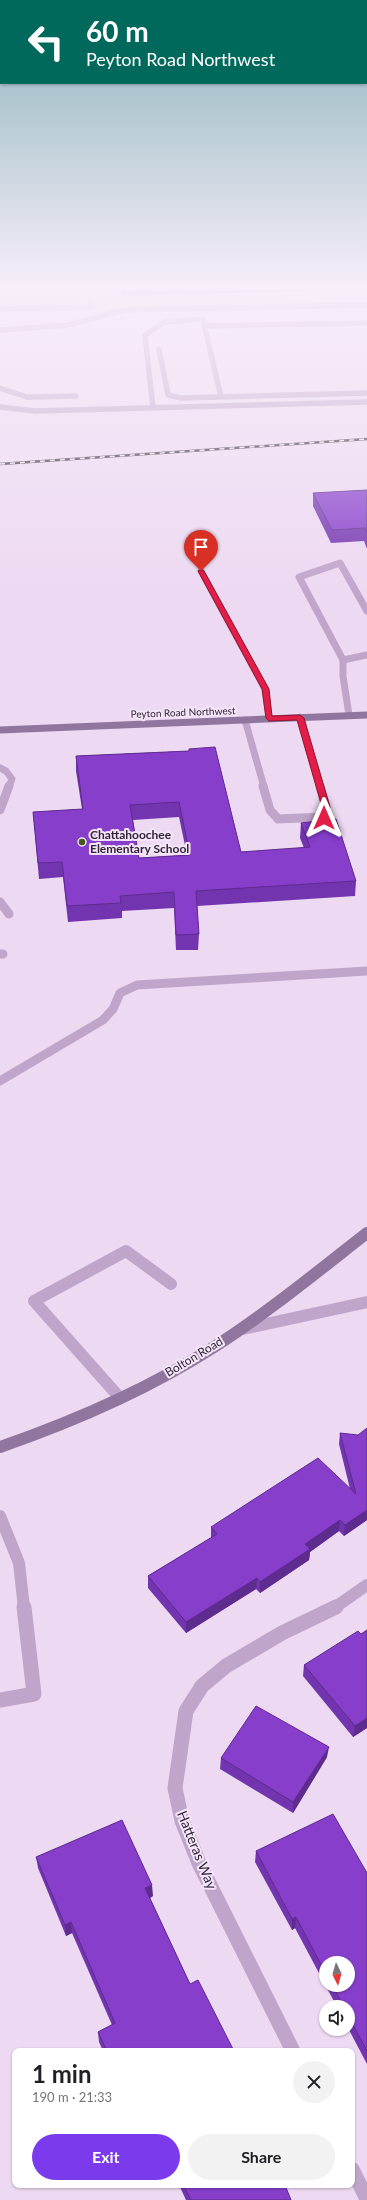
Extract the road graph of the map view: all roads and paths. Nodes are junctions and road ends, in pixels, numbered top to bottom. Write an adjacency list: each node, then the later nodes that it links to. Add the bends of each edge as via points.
1 (14, 393): 6 (street, via 27,397)
2 (151, 393): 10 (street)
3 (168, 393): 7 (street, via 181,398)
4 (220, 393): 7 (street)
5 (367, 393): 7 (street)
6 (76, 396)
7 (221, 397)
8 (367, 402): 10 (street)
9 (0, 407): 10 (street, via 35,411)
10 (153, 408)
11 (201, 571): 17 (street, via 266,689)
12 (367, 611): 14 (street, via 340,563 299,577)
13 (367, 655): 14 (street)
14 (343, 660): 15 (street)
15 (349, 715): 16 (street, Peyton Road Northwest); 18 (street, Peyton Road Northwest)
16 (367, 715)
17 (269, 718): 18 (street, Peyton Road Northwest); 19 (street, Peyton Road Northwest)
18 (300, 718): 19 (street, via 326,807 324,818 278,819 270,810)
19 (245, 720): 20 (street, Peyton Road Northwest)
20 (0, 730)
21 (0, 768): 22 (street, via 12,779)
22 (0, 810)
23 (0, 902): 24 (street)
24 (9, 914)
25 (367, 971): 26 (street, via 137,985 120,992 113,1009 103,1020)
26 (0, 1081)
27 (367, 1233): 30 (street, Bolton Road)
28 (172, 1284): 31 (street, via 126,1251 34,1301)
29 (367, 1302): 30 (street)
30 (241, 1329): 31 (street, Bolton Road, via 175,1370)
31 (120, 1398): 32 (street, Bolton Road, via 56,1428)
32 (0, 1447)
33 (1, 1523): 35 (street, via 19,1564 34,1694)
34 (367, 1585): 36 (street, Hatteras Way, via 339,1605 282,1633 226,1666 202,1686 186,1711 175,1788 182,1821 199,1863)
35 (0, 1700)
36 (292, 2048)
37 (355, 2175): 38 (street)
38 (367, 2199)

